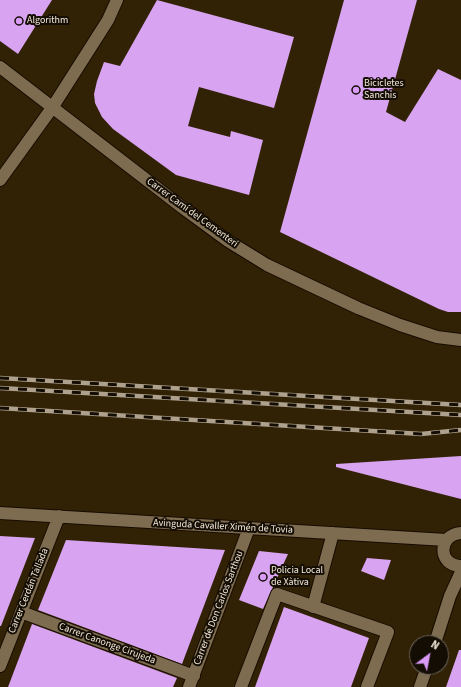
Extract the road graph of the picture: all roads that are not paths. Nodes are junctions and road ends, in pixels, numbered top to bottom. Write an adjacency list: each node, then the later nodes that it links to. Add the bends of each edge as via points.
1 (117, 0): 3 (street, via 108,20)
2 (0, 67): 3 (street, Carrer Camí del Cementeri)
3 (52, 108): 4 (street); 5 (street, Carrer Camí del Cementeri, via 221,236 267,265 393,322 437,337)
4 (0, 180)
5 (461, 340)
6 (0, 513): 7 (street, Avinguda Cavaller Ximén de Tovia)
7 (59, 516): 8 (street, Avinguda Cavaller Ximén de Tovia); 15 (street, Carrer Cerdán Tallada)
8 (250, 528): 9 (street, Avinguda Cavaller Ximén de Tovia); 19 (street, Carrer de Don Carlos Sarthou)
9 (333, 533): 11 (street, Avinguda Cavaller Ximén de Tovia); 14 (street)
10 (461, 533): 11 (street)
11 (446, 540): 12 (street, via 443,551 445,556 453,564)
12 (461, 566)
13 (461, 572): 16 (street)
14 (313, 607): 20 (street, via 277,594); 21 (street, via 388,632)
15 (21, 612): 17 (street, Carrer Cerdán Tallada); 19 (street, Carrer Canonge Cirujeda)
16 (438, 635)
17 (0, 666)
18 (424, 675): 22 (street)
19 (191, 681)
20 (241, 687)
21 (367, 687)
22 (420, 687)

